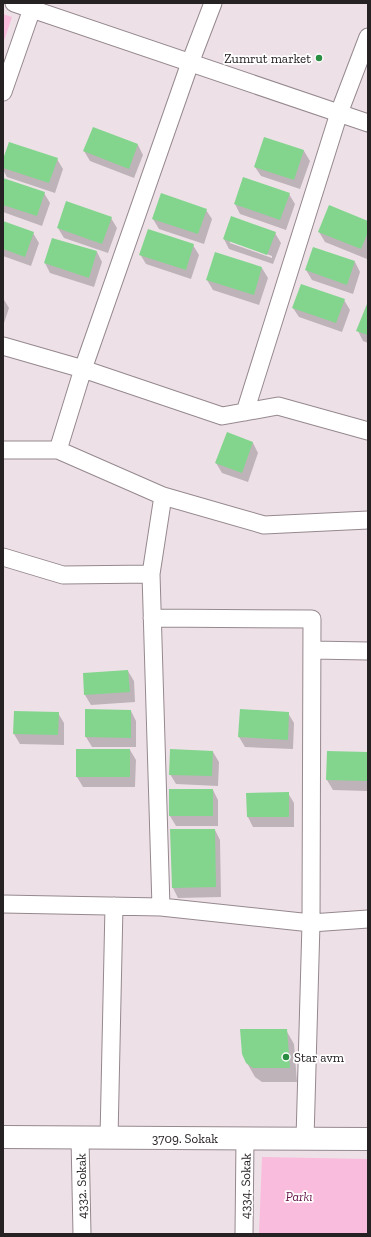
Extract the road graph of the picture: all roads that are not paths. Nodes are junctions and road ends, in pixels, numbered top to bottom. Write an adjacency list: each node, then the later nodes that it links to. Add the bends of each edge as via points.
1 (14, 3): 3 (street)
2 (213, 3): 5 (street)
3 (32, 6): 5 (street); 6 (street)
4 (368, 37): 7 (street)
5 (190, 63): 7 (street); 10 (street)
6 (3, 92)
7 (339, 113): 8 (street); 11 (street)
8 (368, 123)
9 (3, 346): 10 (street)
10 (83, 369): 11 (street, via 222,416); 14 (street)
11 (245, 412): 12 (street, via 278,406)
12 (368, 431)
13 (3, 450): 14 (street)
14 (58, 450): 15 (street)
15 (163, 496): 16 (street, via 264,525); 18 (street)
16 (368, 520)
17 (3, 557): 18 (street, via 63,575)
18 (151, 574): 19 (street)
19 (152, 618): 20 (street, via 312,620); 24 (street)
20 (312, 650): 21 (street); 26 (street)
21 (368, 651)
22 (3, 904): 23 (street)
23 (114, 906): 24 (street); 29 (street)
24 (161, 907): 26 (street)
25 (368, 919): 26 (street)
26 (311, 923): 31 (street)
27 (3, 1137): 28 (street, 3709. Sokak)
28 (80, 1138): 29 (street, 3709. Sokak); 33 (street, 4332. Sokak)
29 (109, 1138): 30 (street, 3709. Sokak)
30 (245, 1139): 31 (street, 3709. Sokak); 34 (street, 4334. Sokak)
31 (305, 1139): 32 (street, 3709. Sokak)
32 (368, 1139)
33 (82, 1234)
34 (244, 1234)

